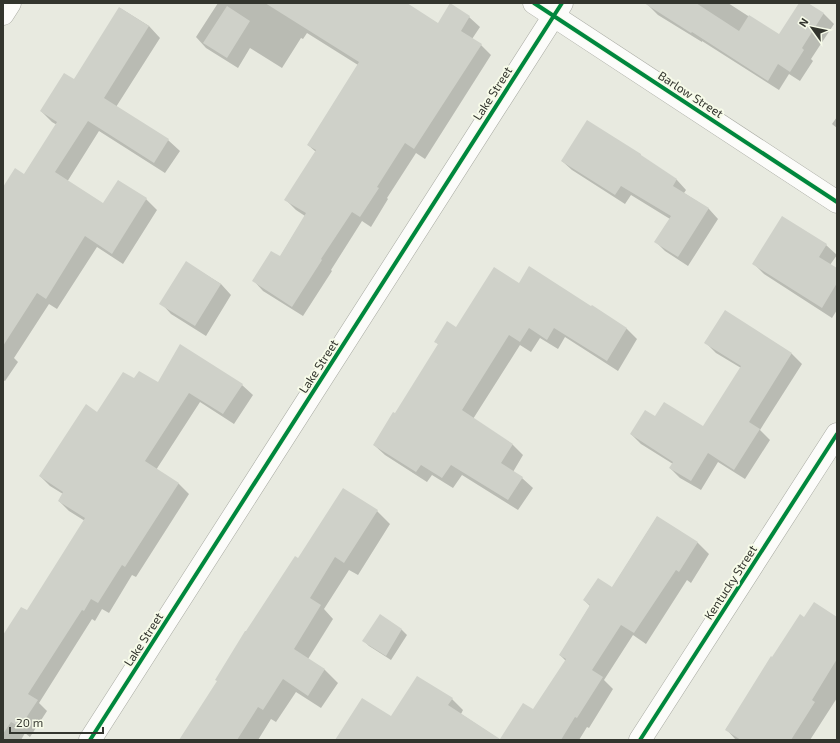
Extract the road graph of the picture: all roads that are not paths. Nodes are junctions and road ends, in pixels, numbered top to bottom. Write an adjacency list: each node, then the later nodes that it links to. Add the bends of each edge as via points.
1 (534, 3): 2 (street, Barlow Street)
2 (558, 10): 3 (street, Barlow Street); 5 (street, Lake Street)
3 (837, 202)
4 (837, 434): 6 (street, Kentucky Street)
5 (90, 740)
6 (640, 740)

